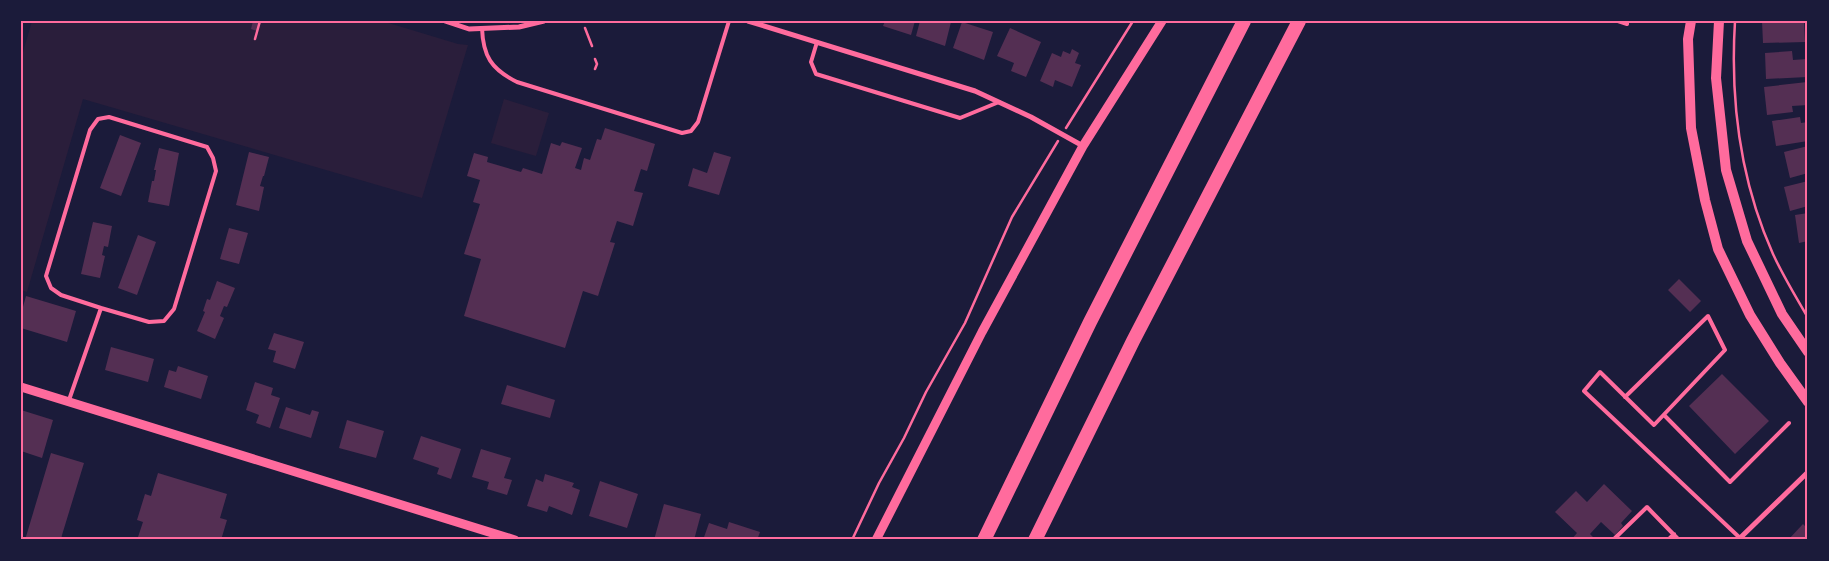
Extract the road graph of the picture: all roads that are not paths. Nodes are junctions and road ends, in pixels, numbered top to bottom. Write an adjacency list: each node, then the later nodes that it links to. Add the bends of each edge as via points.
1 (445, 21): 12 (street, via 470,29)
2 (544, 21): 12 (street, via 520,27)
3 (729, 21): 12 (lane, via 698,122 692,131 682,133 517,82 502,74 486,55)
4 (748, 21): 13 (street)
5 (1162, 21): 15 (street)
6 (1244, 21): 29 (highway, via 1090,322)
7 (1299, 21): 30 (highway, via 1133,341)
8 (1618, 21): 9 (lane, via 1626,24)
9 (1627, 21)
10 (1691, 21): 21 (main road, via 1688,39 1691,128 1718,249 1750,315)
11 (1719, 21): 17 (main road, via 1716,78 1726,170 1747,240 1782,314)
12 (482, 28)
13 (817, 42): 14 (street, via 975,91); 14 (lane, via 811,62 816,74 960,118)
14 (999, 102): 15 (street)
15 (1083, 146): 28 (street, via 982,332)
16 (101, 308): 16 (lane, via 149,322 164,321 174,309 216,171 207,147 109,117 98,119 90,130 46,276 51,288 61,295); 20 (lane)
17 (1808, 352)
18 (21, 387): 20 (street)
19 (1626, 397): 22 (lane, via 1654,425); 22 (lane, via 1708,316 1725,350); 26 (lane, via 1600,372 1584,391)
20 (68, 402): 27 (street)
21 (1808, 402)
22 (1664, 415): 23 (lane, via 1730,482)
23 (1789, 423)
24 (1808, 472): 26 (street)
25 (1674, 534): 31 (lane, via 1647,508); 32 (lane); 33 (lane)
26 (1739, 539)
27 (514, 540)
28 (876, 540)
29 (984, 540)
30 (1035, 540)
31 (1613, 540)
32 (1668, 540)
33 (1679, 540)

